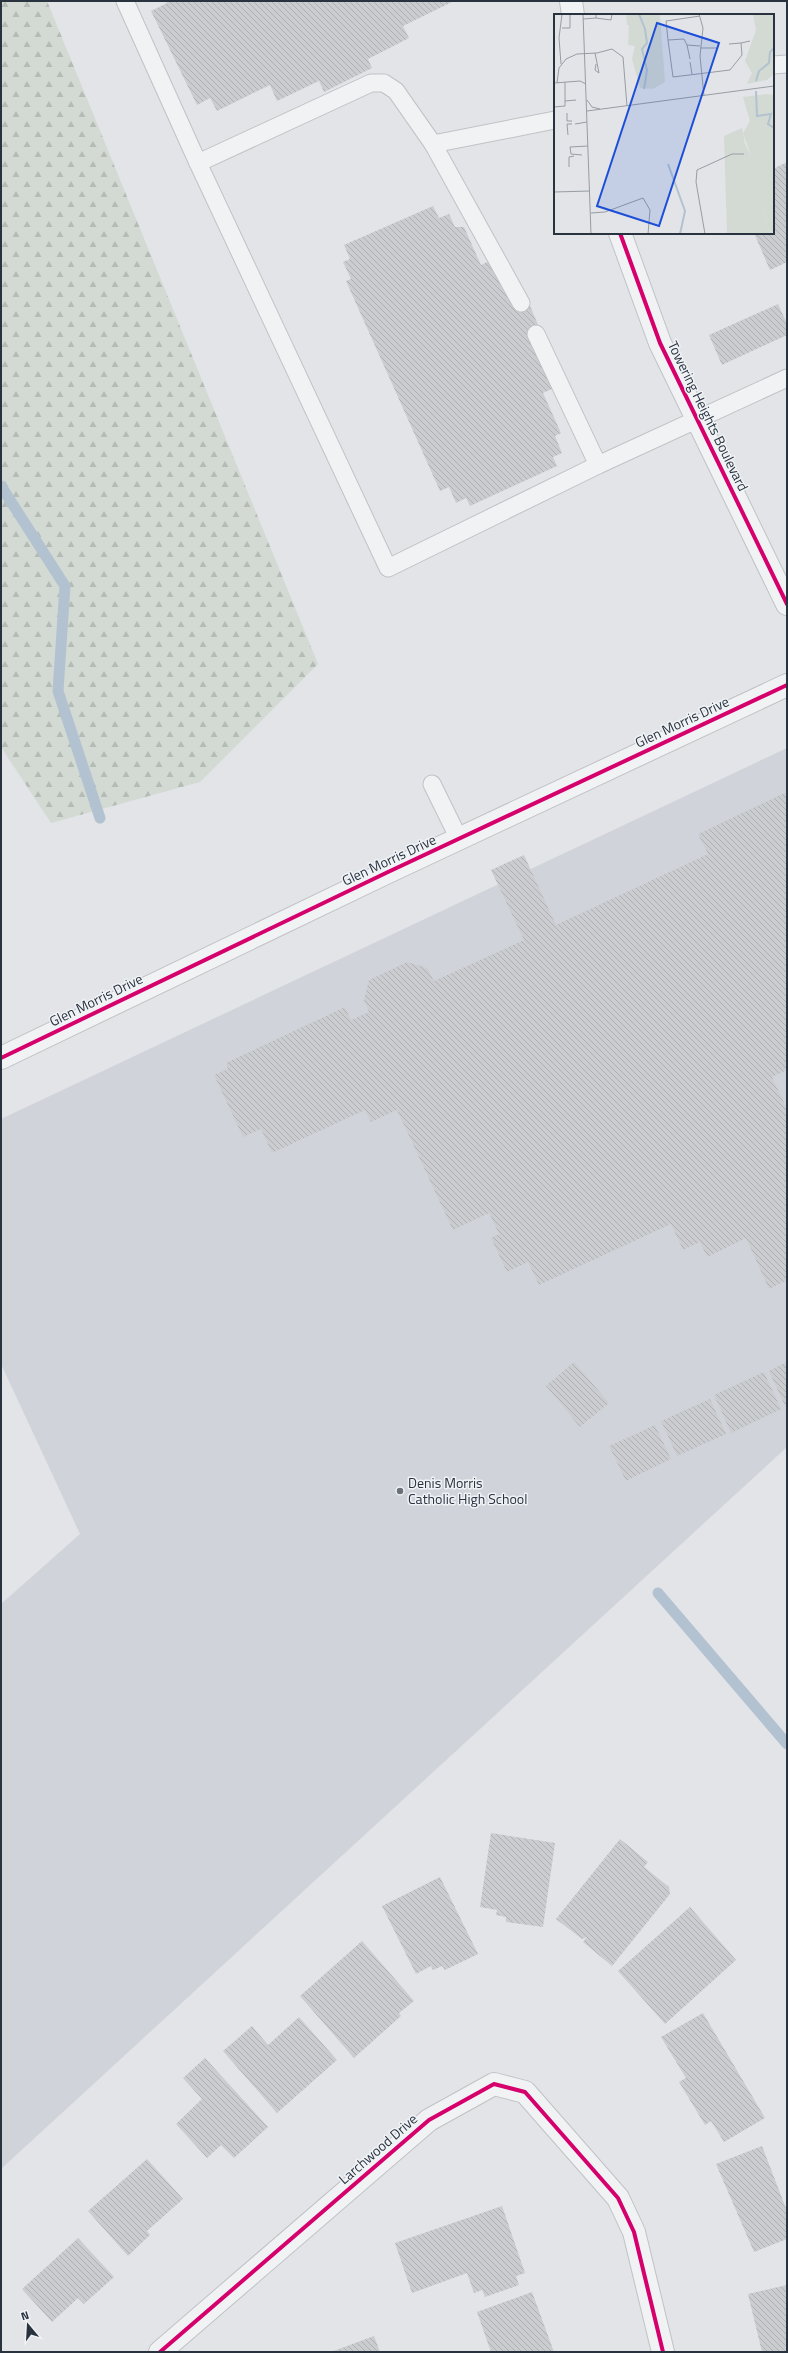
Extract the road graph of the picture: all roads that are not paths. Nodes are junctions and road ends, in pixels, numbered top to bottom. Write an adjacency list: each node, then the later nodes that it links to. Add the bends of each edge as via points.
1 (125, 1): 8 (lane)
2 (571, 1): 3 (street)
3 (573, 14)
4 (787, 64): 5 (lane)
5 (774, 65)
6 (554, 120): 7 (lane)
7 (434, 144): 8 (lane, via 396,91 384,83 371,83); 10 (lane)
8 (198, 163): 14 (lane, via 388,568)
9 (620, 234): 13 (street, Towering Heights Boulevard, via 660,343)
10 (521, 303)
11 (536, 334): 14 (lane)
12 (787, 378): 13 (lane)
13 (697, 419): 14 (lane); 15 (street, Towering Heights Boulevard)
14 (598, 465)
15 (787, 604)
16 (787, 685): 18 (street, Glen Morris Drive)
17 (432, 784): 18 (lane)
18 (458, 839): 19 (street, Glen Morris Drive)
19 (1, 1058)
20 (160, 2352): 21 (street, Larchwood Drive, via 429,2120 494,2084 524,2092 618,2198 634,2232)
21 (663, 2352)

